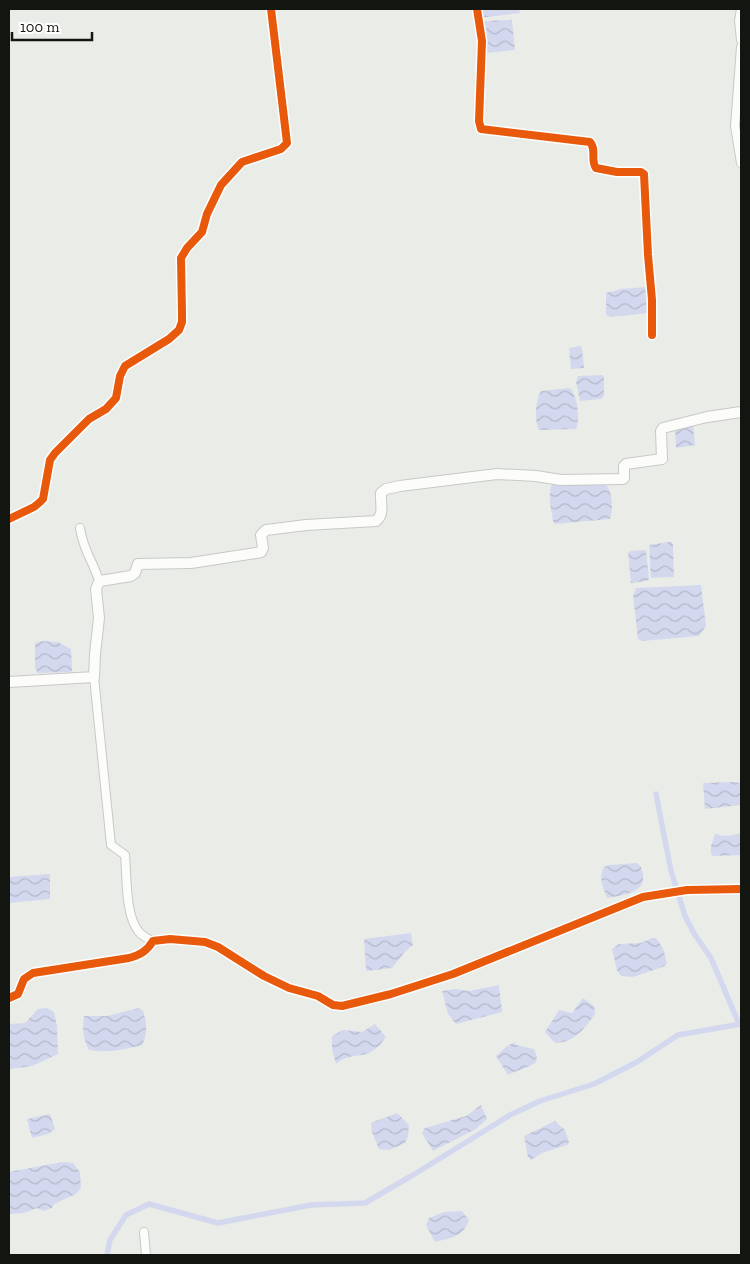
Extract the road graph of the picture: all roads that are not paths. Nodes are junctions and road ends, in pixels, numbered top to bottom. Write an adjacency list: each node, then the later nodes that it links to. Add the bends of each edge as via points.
1 (271, 9): 9 (street, via 287,143 281,149 242,162 221,185 202,232 181,258 182,322 178,330 125,366 116,398 106,409 89,419 50,460 43,498 34,507)
2 (477, 9): 7 (street, via 482,41 481,129 590,142 596,168 644,174)
3 (741, 9): 4 (street)
4 (741, 40)
5 (741, 47): 6 (street, via 735,126)
6 (741, 163)
7 (652, 335)
8 (741, 412): 11 (main road, via 664,428 661,431 662,459 626,464 623,480 560,480 497,474 400,486 381,493 382,512 376,520 266,530 261,535 261,552 191,563 138,564 131,576)
9 (9, 519)
10 (80, 528): 11 (street, via 84,549)
11 (100, 581): 12 (main road, via 96,589 99,618)
12 (94, 677): 13 (main road); 15 (street, via 111,845 125,855 130,913 138,931)
13 (9, 682)
14 (741, 889): 15 (street, via 687,890 643,898 453,974 342,1006 289,988 204,942)
15 (153, 940): 16 (street, via 143,953 129,958 33,973 24,979 18,994)
16 (9, 998)
17 (144, 1232): 18 (street)
18 (146, 1255)

